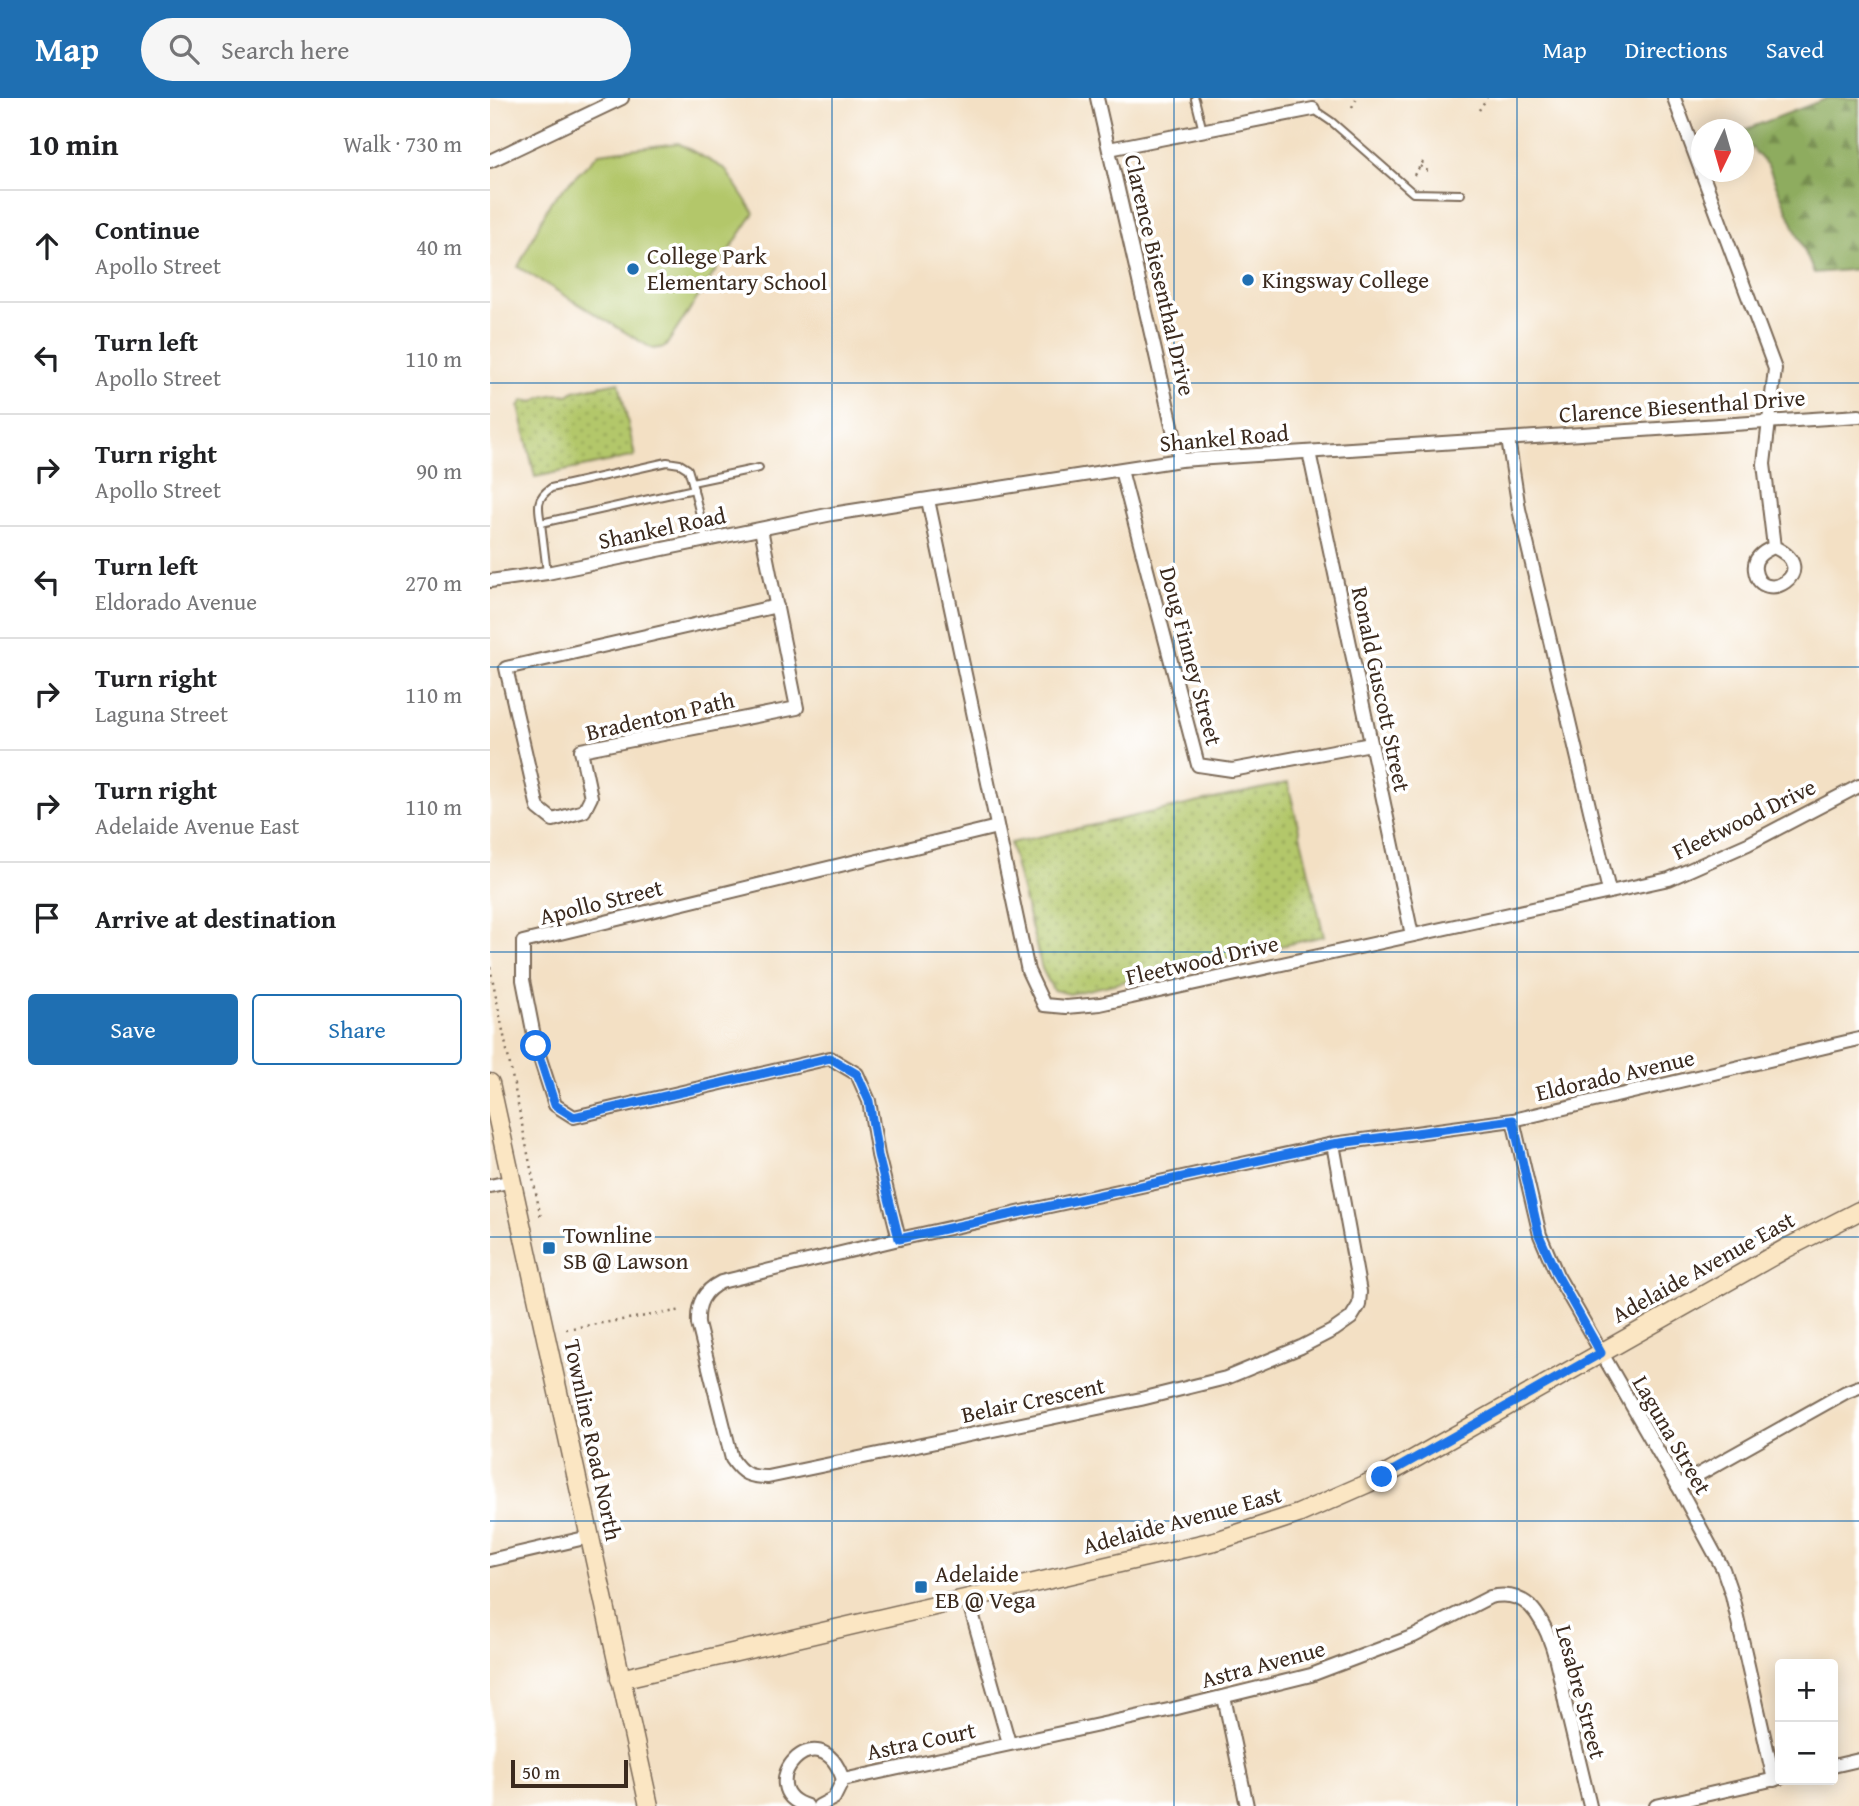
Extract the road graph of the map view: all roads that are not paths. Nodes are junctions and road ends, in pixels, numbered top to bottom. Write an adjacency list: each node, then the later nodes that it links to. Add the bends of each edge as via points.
1 (622, 98): 8 (street)
2 (1097, 98): 7 (street, Clarence Biesenthal Drive)
3 (1674, 98): 11 (street, via 1774,369)
4 (1195, 99): 6 (lane)
5 (1312, 109): 6 (street); 9 (lane, via 1413,193)
6 (1203, 131): 7 (street)
7 (1110, 149): 14 (street, Clarence Biesenthal Drive)
8 (490, 161)
9 (1461, 194)
10 (1859, 416): 11 (street, Clarence Biesenthal Drive)
11 (1769, 422): 12 (street, Clarence Biesenthal Drive); 22 (street, via 1764,464)
12 (1508, 439): 13 (street, Shankel Road); 29 (street, via 1519,509)
13 (1309, 452): 14 (street, Shankel Road); 26 (street, Ronald Guscott Street)
14 (1180, 460): 16 (street, Shankel Road)
15 (759, 468): 17 (lane)
16 (1121, 470): 18 (street, Shankel Road); 26 (street, Doug Finney Street, via 1198,765 1232,770)
17 (693, 486): 19 (lane); 19 (lane, via 688,469 667,462 551,488 542,494 538,505); 21 (lane)
18 (928, 500): 20 (street, Shankel Road); 28 (street, Fleetwood Drive)
19 (541, 523): 23 (lane)
20 (761, 529): 21 (street, Shankel Road); 25 (street, Bradenton Path)
21 (706, 540): 23 (street, Shankel Road)
22 (1774, 547)
23 (547, 573): 24 (street, Shankel Road)
24 (490, 581)
25 (777, 606): 25 (street, Bradenton Path, via 797,708 582,750 591,797 584,811 553,820 538,808 506,668)
26 (1371, 744): 30 (street, Ronald Guscott Street)
27 (1859, 786): 29 (street, Fleetwood Drive, via 1670,879)
28 (997, 827): 30 (street, Fleetwood Drive, via 1028,971 1044,1005 1100,1004); 38 (street, Apollo Street, via 523,942 523,980 533,1033 555,1105 574,1117 830,1058 857,1074 869,1101)
29 (1609, 891): 30 (street, Fleetwood Drive)
30 (1412, 935)
31 (1859, 1039): 33 (street, Eldorado Avenue)
32 (490, 1083): 35 (main road, Townline Road North)
33 (1513, 1120): 34 (street, Eldorado Avenue); 40 (street, Laguna Street, via 1539,1235)
34 (1333, 1144): 38 (street, Eldorado Avenue); 39 (street, Belair Crescent, via 1359,1305 1351,1318 1301,1347 1184,1390 754,1477 740,1472 732,1459 698,1324 697,1308 705,1293)
35 (512, 1181): 36 (street); 43 (main road, Townline Road North)
36 (490, 1186)
37 (1859, 1211): 40 (main road, Adelaide Avenue East)
38 (899, 1239): 39 (street, Eldorado Avenue)
39 (721, 1282)
40 (1601, 1353): 42 (street, Laguna Street); 46 (main road, Adelaide Avenue East, via 1382,1477 1298,1514 1219,1540)
41 (1859, 1387): 42 (street)
42 (1678, 1486): 52 (street, Laguna Street, via 1732,1595)
43 (589, 1537): 44 (street); 47 (main road, Townline Road North)
44 (490, 1560)
45 (1518, 1598): 48 (street, Astra Avenue, via 1490,1597 1414,1636 1311,1675); 59 (street, Lesabre Street, via 1538,1616 1552,1647)
46 (968, 1599): 47 (main road, Adelaide Avenue East); 49 (street)
47 (620, 1679): 55 (main road, Townline Road North)
48 (1224, 1697): 49 (street, Astra Avenue); 58 (street)
49 (1009, 1743): 54 (street, Astra Court)
50 (1859, 1760): 51 (street)
51 (1838, 1765)
52 (1775, 1771)
53 (1775, 1779): 60 (street)
54 (843, 1780): 56 (street, Astra Court, via 836,1763 821,1752 793,1758 785,1783 793,1799); 57 (street, Astra Court, via 834,1798)
55 (649, 1806)
56 (807, 1806)
57 (819, 1806)
58 (1247, 1806)
59 (1590, 1806)
60 (1656, 1806)

